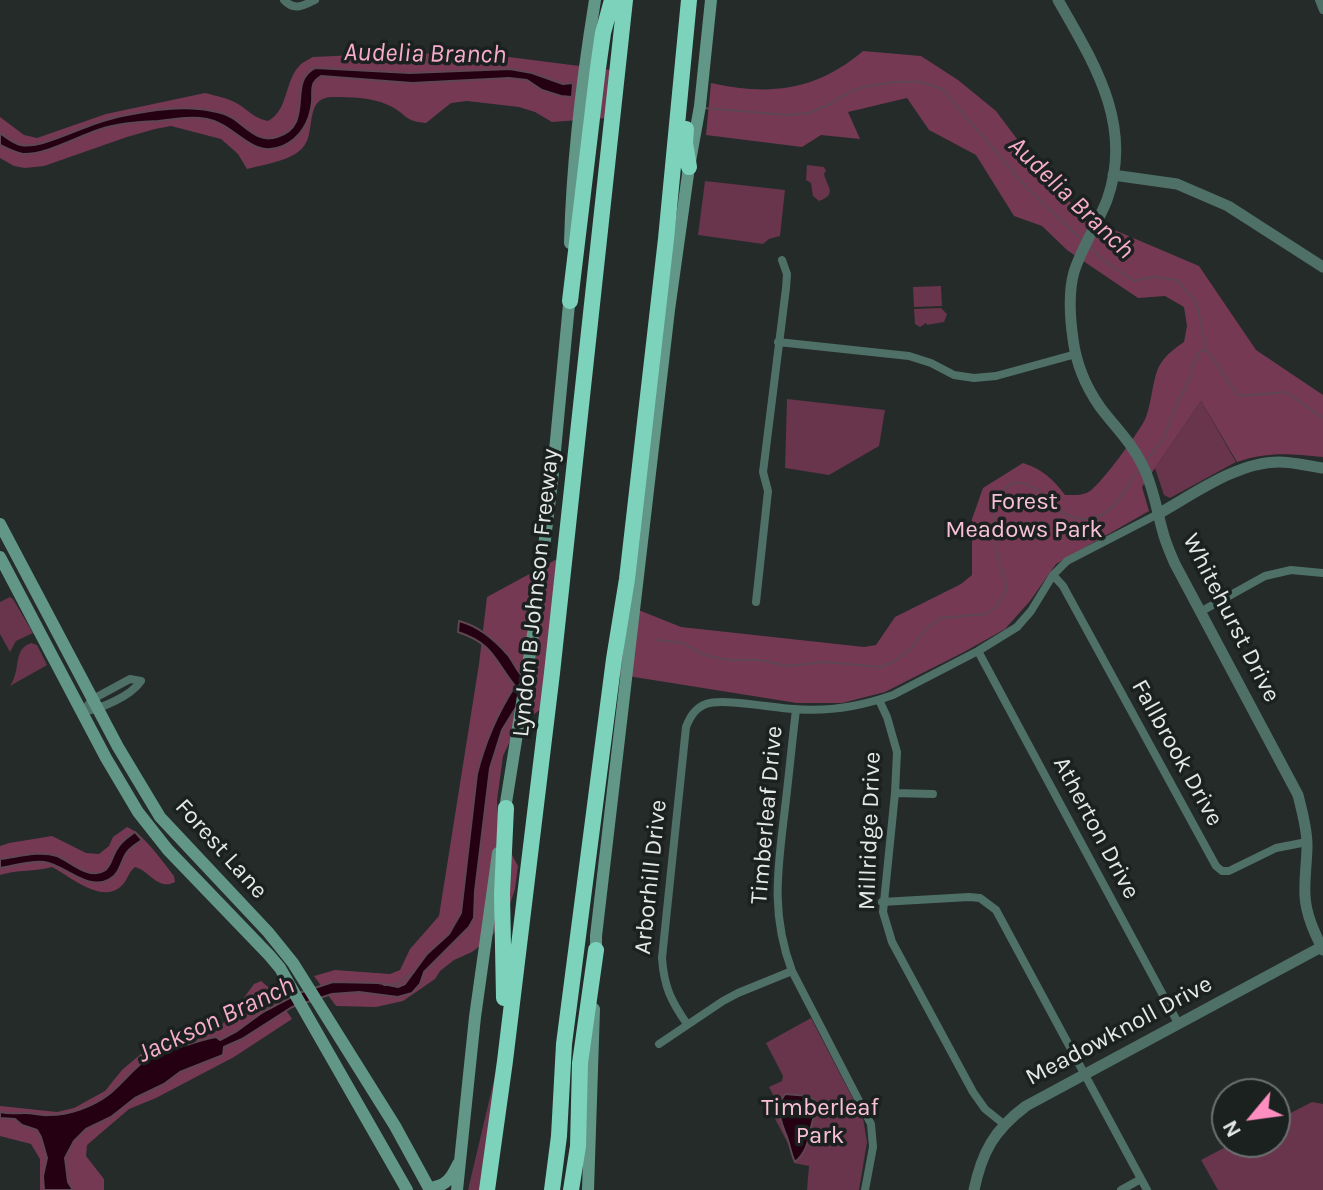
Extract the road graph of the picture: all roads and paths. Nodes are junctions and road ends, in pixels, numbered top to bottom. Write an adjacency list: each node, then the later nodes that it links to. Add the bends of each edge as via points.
1 (315, 0): 10 (street, via 299,8)
2 (595, 0): 16 (main road, via 571,190)
3 (612, 0): 16 (highway, via 598,68)
4 (625, 0): 47 (highway, Lyndon B Johnson Freeway)
5 (689, 0): 58 (highway, via 627,579 564,1044)
6 (699, 0): 12 (highway, via 685,143)
7 (711, 0): 12 (main road)
8 (1058, 0): 13 (street, Whitehurst Drive, via 1093,62 1112,111)
9 (1319, 0): 11 (street)
10 (287, 3)
11 (1323, 10)
12 (689, 167): 42 (main road)
13 (1113, 175): 15 (street, via 1177,184 1228,206); 18 (street, Whitehurst Drive, via 1071,287)
14 (782, 260): 17 (street, via 787,274)
15 (1323, 267)
16 (570, 301): 36 (main road, via 534,628)
17 (778, 342): 18 (street, via 909,356 974,378); 26 (street)
18 (1076, 354): 20 (street, Whitehurst Drive, via 1095,398 1144,467)
19 (1323, 468): 20 (street, via 1260,463)
20 (1158, 514): 24 (street, via 1067,561); 27 (street, Whitehurst Drive, via 1175,564)
21 (0, 524): 28 (main road, Forest Lane)
22 (0, 557): 25 (main road, Forest Lane)
23 (1323, 573): 27 (street, via 1291,570 1265,576)
24 (1053, 575): 29 (street, via 1017,627); 37 (street, Fallbrook Drive, via 1216,866 1229,871 1276,848)
25 (14, 584): 28 (main road, via 21,582 41,617); 33 (main road, Forest Lane)
26 (756, 602)
27 (1200, 612): 37 (street, Whitehurst Drive, via 1298,795)
28 (56, 630): 31 (main road, Forest Lane)
29 (978, 651): 30 (street); 44 (street, Atherton Drive)
30 (879, 700): 32 (street); 34 (street, Millridge Drive, via 897,752)
31 (96, 704): 31 (street, via 136,689 141,681 130,679); 33 (street); 38 (main road, Forest Lane, via 160,817)
32 (796, 710): 43 (street, Timberleaf Drive, via 777,890 780,932); 45 (street, Arborhill Drive, via 710,703 694,712 686,727 662,958 665,986)
33 (82, 712): 39 (main road, Forest Lane, via 138,812)
34 (895, 793): 35 (street); 40 (street, Millridge Drive)
35 (933, 794)
36 (506, 808): 47 (highway); 51 (main road, via 492,883)
37 (1307, 842): 41 (street, Whitehurst Drive, via 1306,905)
38 (207, 868): 39 (main road); 52 (main road, Forest Lane, via 293,963)
39 (196, 880): 50 (main road, Forest Lane, via 281,971)
40 (882, 902): 48 (street, via 969,897 996,910); 49 (street, Millridge Drive, via 892,942 973,1092)
41 (1322, 948): 44 (street, Meadowknoll Drive)
42 (596, 950): 59 (highway, via 580,1063); 60 (main road)
43 (792, 971): 45 (street, via 738,993); 61 (street, Timberleaf Drive, via 871,1124 873,1147)
44 (1178, 1023): 48 (street, Meadowknoll Drive)
45 (687, 1024): 46 (street)
46 (659, 1044)
47 (505, 1061): 57 (highway, Lyndon B Johnson Freeway)
48 (1085, 1075): 49 (street, Meadowknoll Drive, via 1026,1106); 53 (street)
49 (1005, 1125): 62 (street, Meadowknoll Drive, via 983,1157)
50 (374, 1129): 52 (main road, via 380,1130 399,1161); 55 (main road, Forest Lane)
51 (462, 1154): 54 (main road, via 446,1183); 56 (main road)
52 (417, 1165): 54 (main road, Forest Lane)
53 (1141, 1179): 63 (street); 64 (street)
54 (430, 1189)
55 (407, 1190)
56 (457, 1190)
57 (487, 1190)
58 (552, 1190)
59 (571, 1190)
60 (588, 1190)
61 (865, 1190)
62 (974, 1190)
63 (1121, 1190)
64 (1147, 1190)

